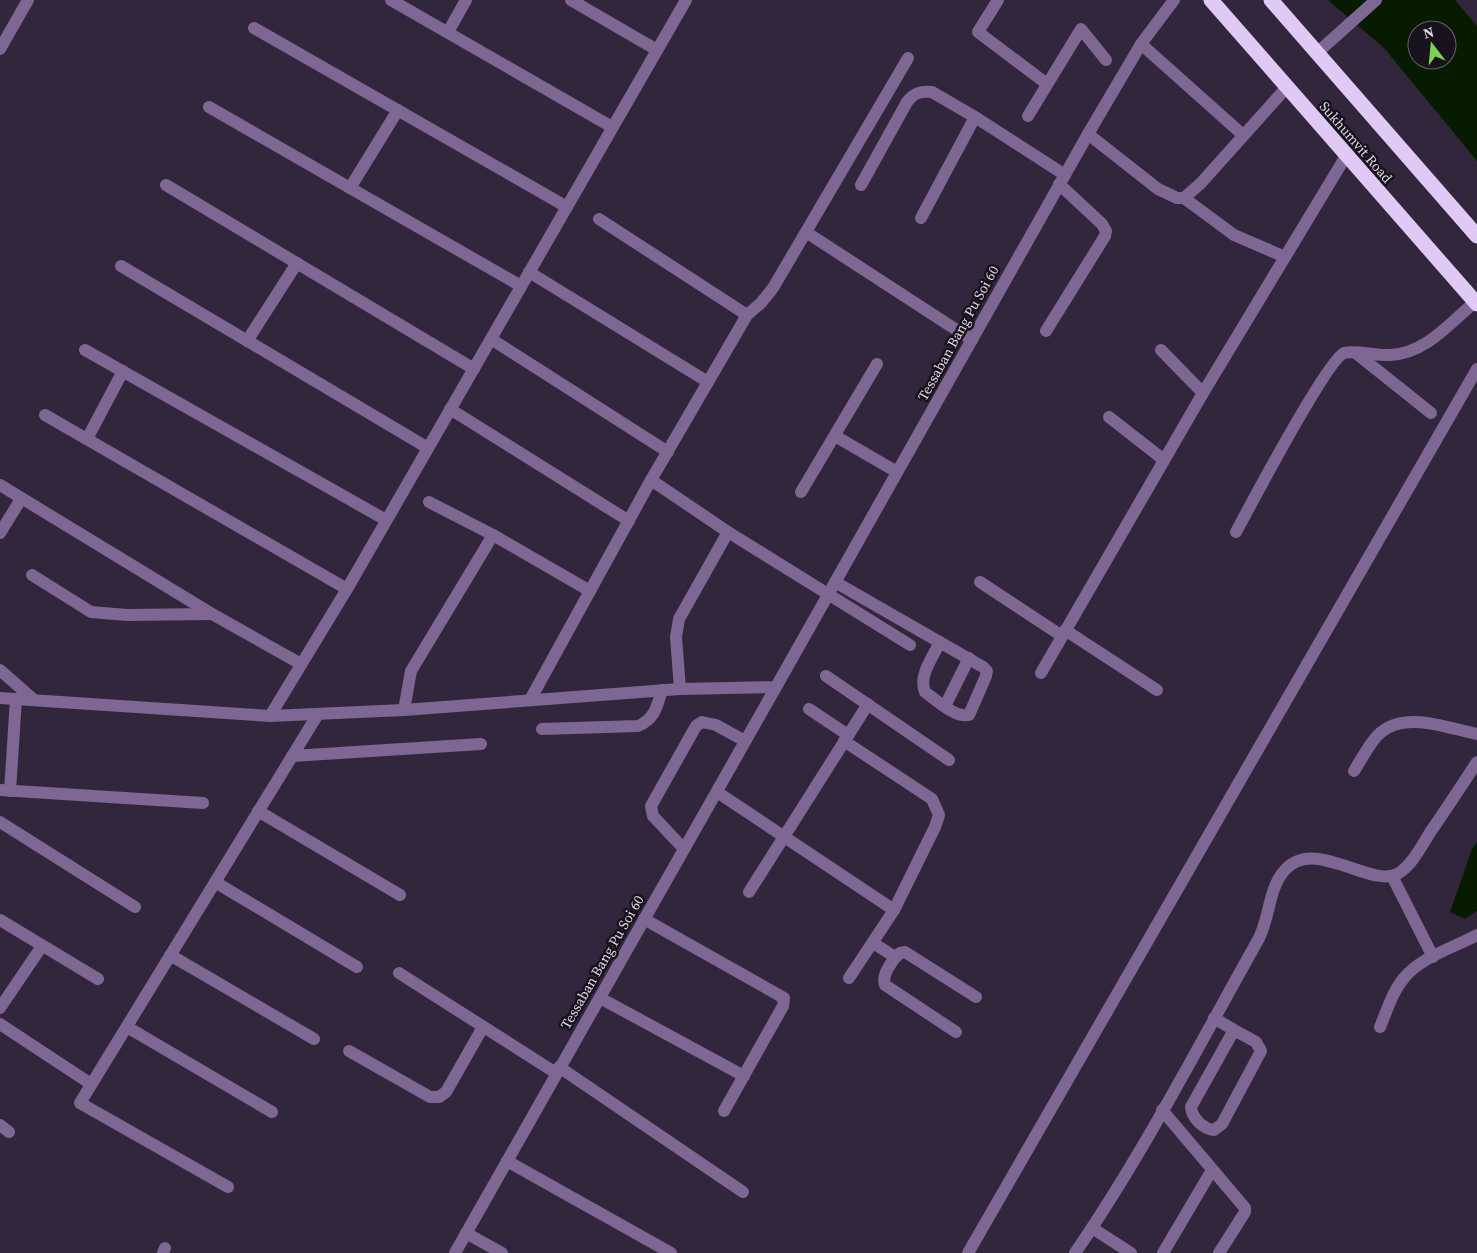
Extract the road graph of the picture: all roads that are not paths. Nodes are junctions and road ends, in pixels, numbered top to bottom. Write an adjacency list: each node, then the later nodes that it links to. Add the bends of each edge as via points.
1 (28, 0): 14 (street)
2 (391, 0): 12 (street)
3 (466, 0): 12 (street)
4 (571, 0): 15 (street)
5 (686, 0): 15 (street)
6 (998, 0): 19 (street, via 978,32)
7 (1174, 0): 13 (street, Tessaban Bang Pu Soi 60)
8 (1211, 0): 20 (highway, Sukhumvit Road)
9 (1271, 0): 16 (highway)
10 (1376, 0): 16 (street)
11 (254, 28): 22 (street)
12 (448, 32): 25 (street)
13 (1141, 44): 26 (street, Tessaban Bang Pu Soi 60); 27 (street)
14 (0, 49)
15 (657, 50): 25 (street)
16 (1318, 52): 38 (highway)
17 (908, 58): 45 (street, via 773,288)
18 (1106, 60): 19 (street, via 1081,29)
19 (1047, 84): 23 (street)
20 (1287, 87): 27 (street); 28 (highway, Sukhumvit Road)
21 (209, 107): 32 (street)
22 (398, 110): 32 (street); 34 (street)
23 (1028, 116)
24 (975, 117): 29 (street); 30 (street, via 932,92 912,95); 35 (street)
25 (612, 128): 34 (street)
26 (1088, 134): 29 (street, Tessaban Bang Pu Soi 60); 33 (street, via 1158,189)
27 (1243, 134): 33 (street)
28 (1346, 156): 39 (street); 44 (highway, Sukhumvit Road)
29 (1062, 180): 46 (street, via 1106,230); 48 (street, Tessaban Bang Pu Soi 60)
30 (861, 184)
31 (166, 185): 40 (street)
32 (350, 188): 43 (street)
33 (1184, 198): 39 (street, via 1234,235)
34 (567, 207): 42 (street)
35 (921, 218)
36 (599, 219): 45 (street)
37 (812, 236): 48 (street)
38 (1477, 236)
39 (1285, 257): 58 (street)
40 (297, 263): 49 (street); 54 (street)
41 (121, 266): 49 (street)
42 (529, 272): 43 (street); 57 (street)
43 (521, 286): 47 (street)
44 (1476, 303): 52 (street, via 1424,345 1391,355)
45 (747, 315): 57 (street)
46 (1046, 331)
47 (491, 339): 54 (street); 66 (street)
48 (972, 340): 68 (street, Tessaban Bang Pu Soi 60)
49 (247, 341): 65 (street)
50 (85, 350): 56 (street)
51 (1162, 350): 58 (street)
52 (1357, 354): 60 (street); 77 (street, via 1339,356 1329,368)
53 (877, 364): 63 (street)
54 (474, 369): 59 (street)
55 (1477, 369): 170 (street)
56 (123, 371): 64 (street); 74 (street)
57 (708, 382): 66 (street)
58 (1203, 393): 67 (street)
59 (450, 410): 65 (street); 75 (street)
60 (1431, 413)
61 (45, 415): 64 (street)
62 (1109, 417): 67 (street)
63 (834, 436): 68 (street); 71 (street)
64 (87, 439): 83 (street)
65 (428, 448): 74 (street)
66 (668, 452): 69 (street)
67 (1164, 460): 87 (street)
68 (897, 472): 81 (street, Tessaban Bang Pu Soi 60)
69 (651, 480): 75 (street); 76 (street)
70 (0, 485): 72 (street)
71 (801, 492)
72 (21, 498): 78 (street); 86 (street)
73 (429, 502): 79 (street)
74 (386, 520): 83 (street)
75 (629, 521): 84 (street)
76 (728, 532): 85 (street); 96 (street, via 680,619 676,637)
77 (1236, 532)
78 (0, 534)
79 (493, 535): 84 (street); 106 (street, via 411,671)
80 (32, 575): 86 (street, via 91,612)
81 (835, 582): 85 (street, Tessaban Bang Pu Soi 60); 88 (street)
82 (980, 582): 87 (street)
83 (347, 589): 91 (street)
84 (590, 591): 102 (street)
85 (828, 594): 89 (street); 95 (street, Tessaban Bang Pu Soi 60)
86 (212, 614): 91 (street)
87 (1064, 633): 93 (street); 98 (street)
88 (940, 642): 90 (street); 104 (street, via 922,684 924,692)
89 (910, 645)
90 (969, 658): 104 (street); 104 (street, via 987,671 972,710 964,716)
91 (301, 664): 108 (street)
92 (0, 670): 101 (street)
93 (1041, 673)
94 (826, 676): 103 (street)
95 (776, 687): 96 (street); 112 (street, Tessaban Bang Pu Soi 60)
96 (680, 689): 97 (street)
97 (662, 690): 102 (street); 109 (street, via 649,722 638,726)
98 (1158, 690)
99 (0, 698): 100 (street)
100 (16, 700): 101 (street); 118 (street)
101 (34, 700): 108 (street)
102 (530, 700): 106 (street)
103 (868, 704): 111 (street); 115 (street)
104 (945, 706)
105 (809, 709): 111 (street)
106 (404, 710): 107 (street)
107 (318, 714): 108 (street); 114 (street)
108 (270, 716)
109 (542, 729)
110 (1477, 734): 117 (street, via 1424,723 1396,723 1377,736)
111 (846, 738): 123 (street); 130 (street, via 932,799 937,806 936,827)
112 (745, 742): 119 (street, Tessaban Bang Pu Soi 60); 124 (street, via 716,725 702,722 696,726 664,782 650,812)
113 (481, 744): 114 (street)
114 (292, 756): 121 (street)
115 (949, 760)
116 (1477, 762): 125 (street, via 1416,854 1399,873)
117 (1354, 772)
118 (5, 790): 120 (street)
119 (717, 792): 123 (street); 124 (street, Tessaban Bang Pu Soi 60)
120 (203, 803)
121 (258, 811): 126 (street); 128 (street)
122 (0, 822): 129 (street)
123 (783, 836): 127 (street); 130 (street)
124 (684, 849): 132 (street, Tessaban Bang Pu Soi 60)
125 (1392, 876): 138 (street); 146 (street, via 1327,861 1304,859 1292,862 1277,883 1262,932)
126 (215, 882): 136 (street); 139 (street)
127 (749, 892)
128 (400, 895)
129 (135, 907)
130 (894, 910): 134 (street)
131 (0, 920): 135 (street)
132 (644, 920): 144 (street, Tessaban Bang Pu Soi 60); 156 (street, via 784,998 783,1006)
133 (1477, 935): 138 (street)
134 (873, 943): 137 (street); 141 (street)
135 (42, 946): 142 (street); 145 (street)
136 (170, 955): 148 (street); 153 (street)
137 (895, 957): 143 (street, via 905,952); 152 (street, via 885,976 885,985)
138 (1433, 957): 150 (street, via 1404,978)
139 (357, 967)
140 (399, 972): 149 (street)
141 (849, 978)
142 (98, 979)
143 (976, 997)
144 (600, 998): 155 (street, Tessaban Bang Pu Soi 60); 156 (street)
145 (0, 1008)
146 (1214, 1018): 151 (street); 158 (street)
147 (0, 1024): 157 (street)
148 (127, 1027): 157 (street); 160 (street)
149 (483, 1027): 154 (street, via 446,1092 439,1097 430,1097); 155 (street)
150 (1380, 1027)
151 (1234, 1030): 151 (street, via 1190,1107 1195,1117 1209,1130 1222,1124 1261,1051 1256,1042)
152 (956, 1032)
153 (314, 1039)
154 (349, 1051)
155 (558, 1070): 161 (street, Tessaban Bang Pu Soi 60); 164 (street)
156 (744, 1076): 159 (street)
157 (91, 1084): 163 (street, via 80,1103)
158 (1162, 1110): 162 (street); 165 (street)
159 (724, 1111)
160 (272, 1112)
161 (507, 1161): 166 (street, Tessaban Bang Pu Soi 60); 169 (street)
162 (1212, 1170): 173 (street); 174 (street, via 1245,1208)
163 (228, 1186)
164 (742, 1192)
165 (1092, 1228): 171 (street); 172 (street)
166 (466, 1233): 167 (street, Tessaban Bang Pu Soi 60); 168 (street)
167 (455, 1253)
168 (502, 1253)
169 (671, 1253)
170 (968, 1253)
171 (1075, 1253)
172 (1132, 1253)
173 (1163, 1253)
174 (1219, 1253)

